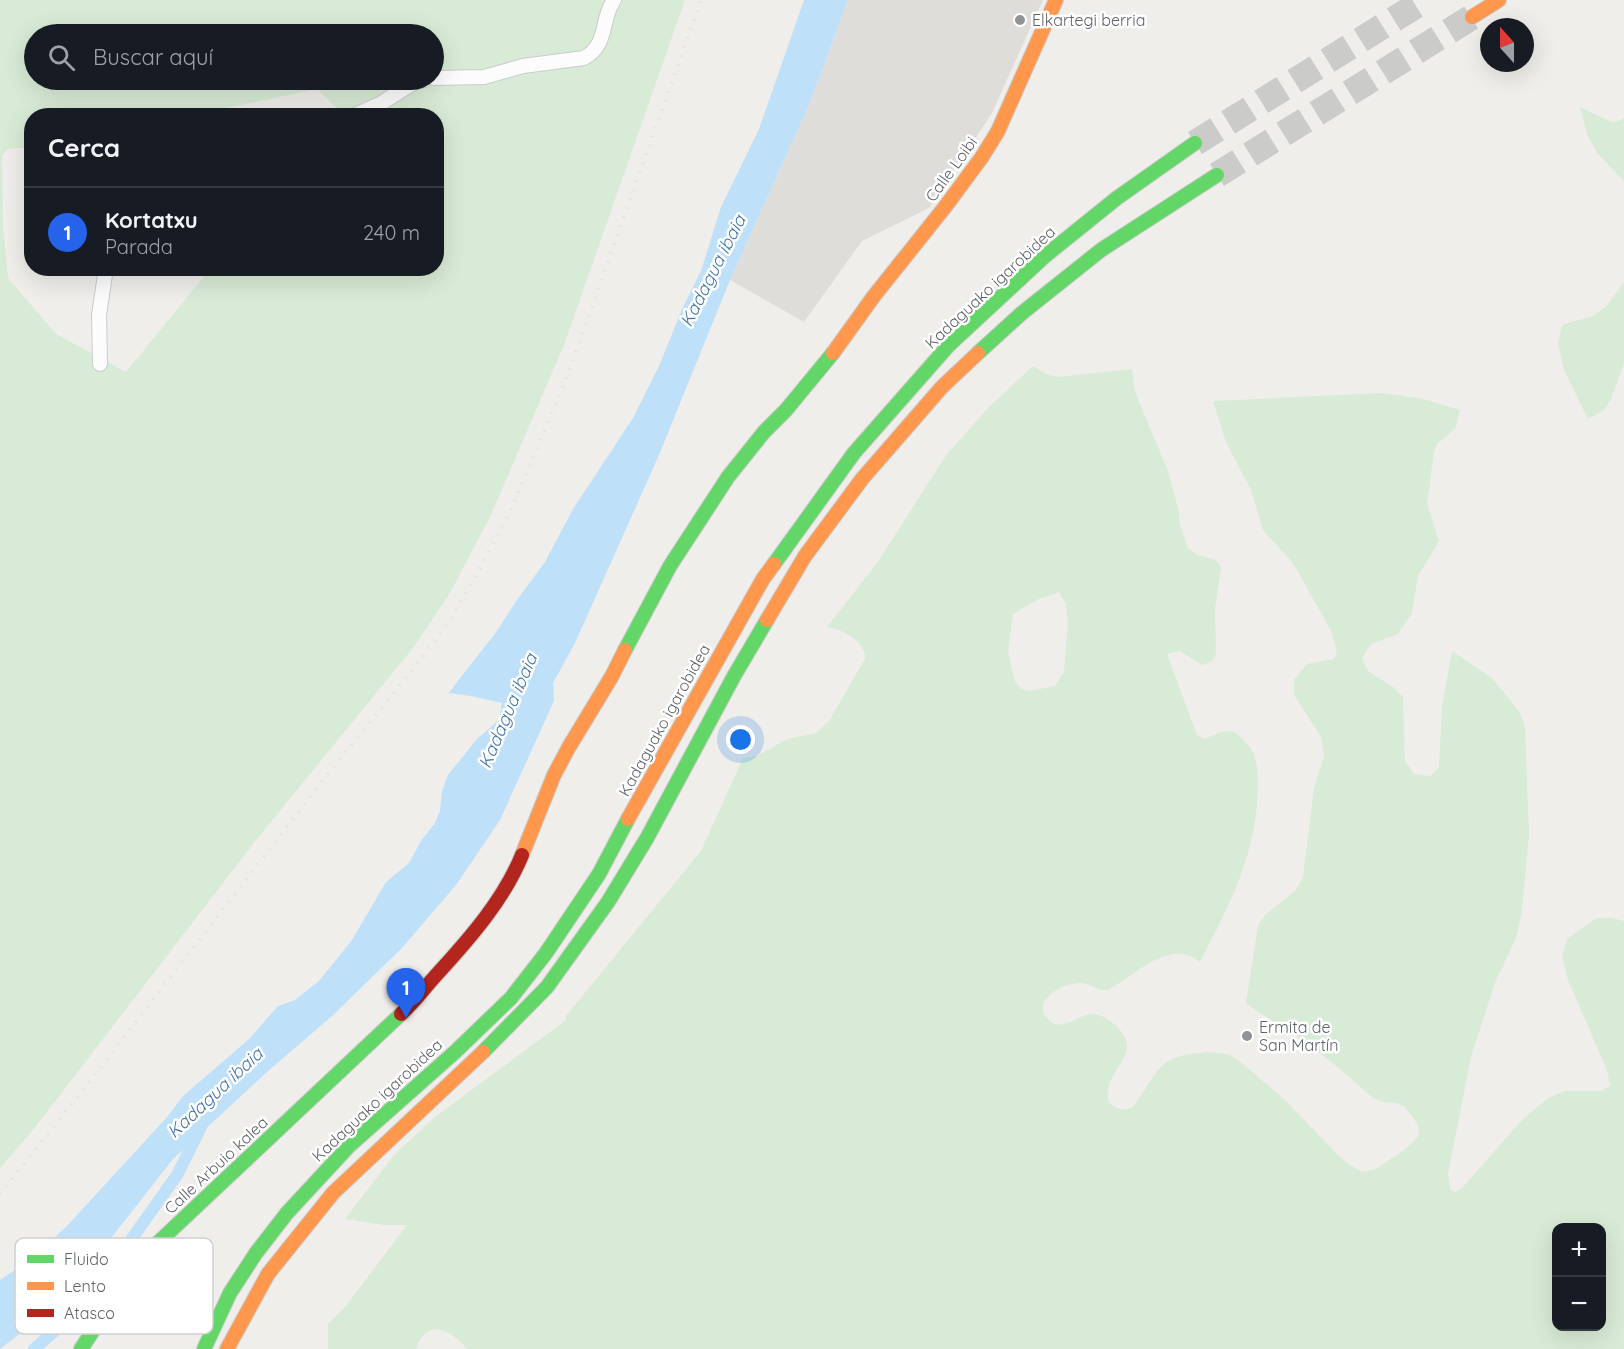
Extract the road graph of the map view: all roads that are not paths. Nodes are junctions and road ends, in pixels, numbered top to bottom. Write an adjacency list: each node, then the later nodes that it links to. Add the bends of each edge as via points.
1 (614, 0): 5 (street, via 598,45 584,58 524,66 484,77)
2 (1056, 0): 12 (main road, Calle Loibi, via 998,131 982,157 844,339 728,477 670,566 559,765 514,875 458,951)
3 (1499, 0): 4 (main road)
4 (1472, 17)
5 (444, 78)
6 (402, 90): 7 (street)
7 (371, 108)
8 (1195, 143): 14 (main road, Kadaguako igarobidea, via 1116,198 1045,256 949,345 854,453 763,579 599,874 546,953 510,998 370,1126 287,1213 230,1293)
9 (1217, 175): 19 (main road, via 1101,250 1022,313 942,387 862,479 805,556 734,676 647,838 608,902 547,987 468,1068 333,1193 258,1289)
10 (105, 276): 11 (street, via 99,315)
11 (100, 364)
12 (393, 1021): 13 (main road, Calle Arbuio kalea)
13 (163, 1238)
14 (213, 1330)
15 (91, 1334): 17 (main road, Calle Arbuio kalea)
16 (211, 1334): 18 (main road, Kadaguako igarobidea)
17 (81, 1349)
18 (204, 1349)
19 (227, 1349)

